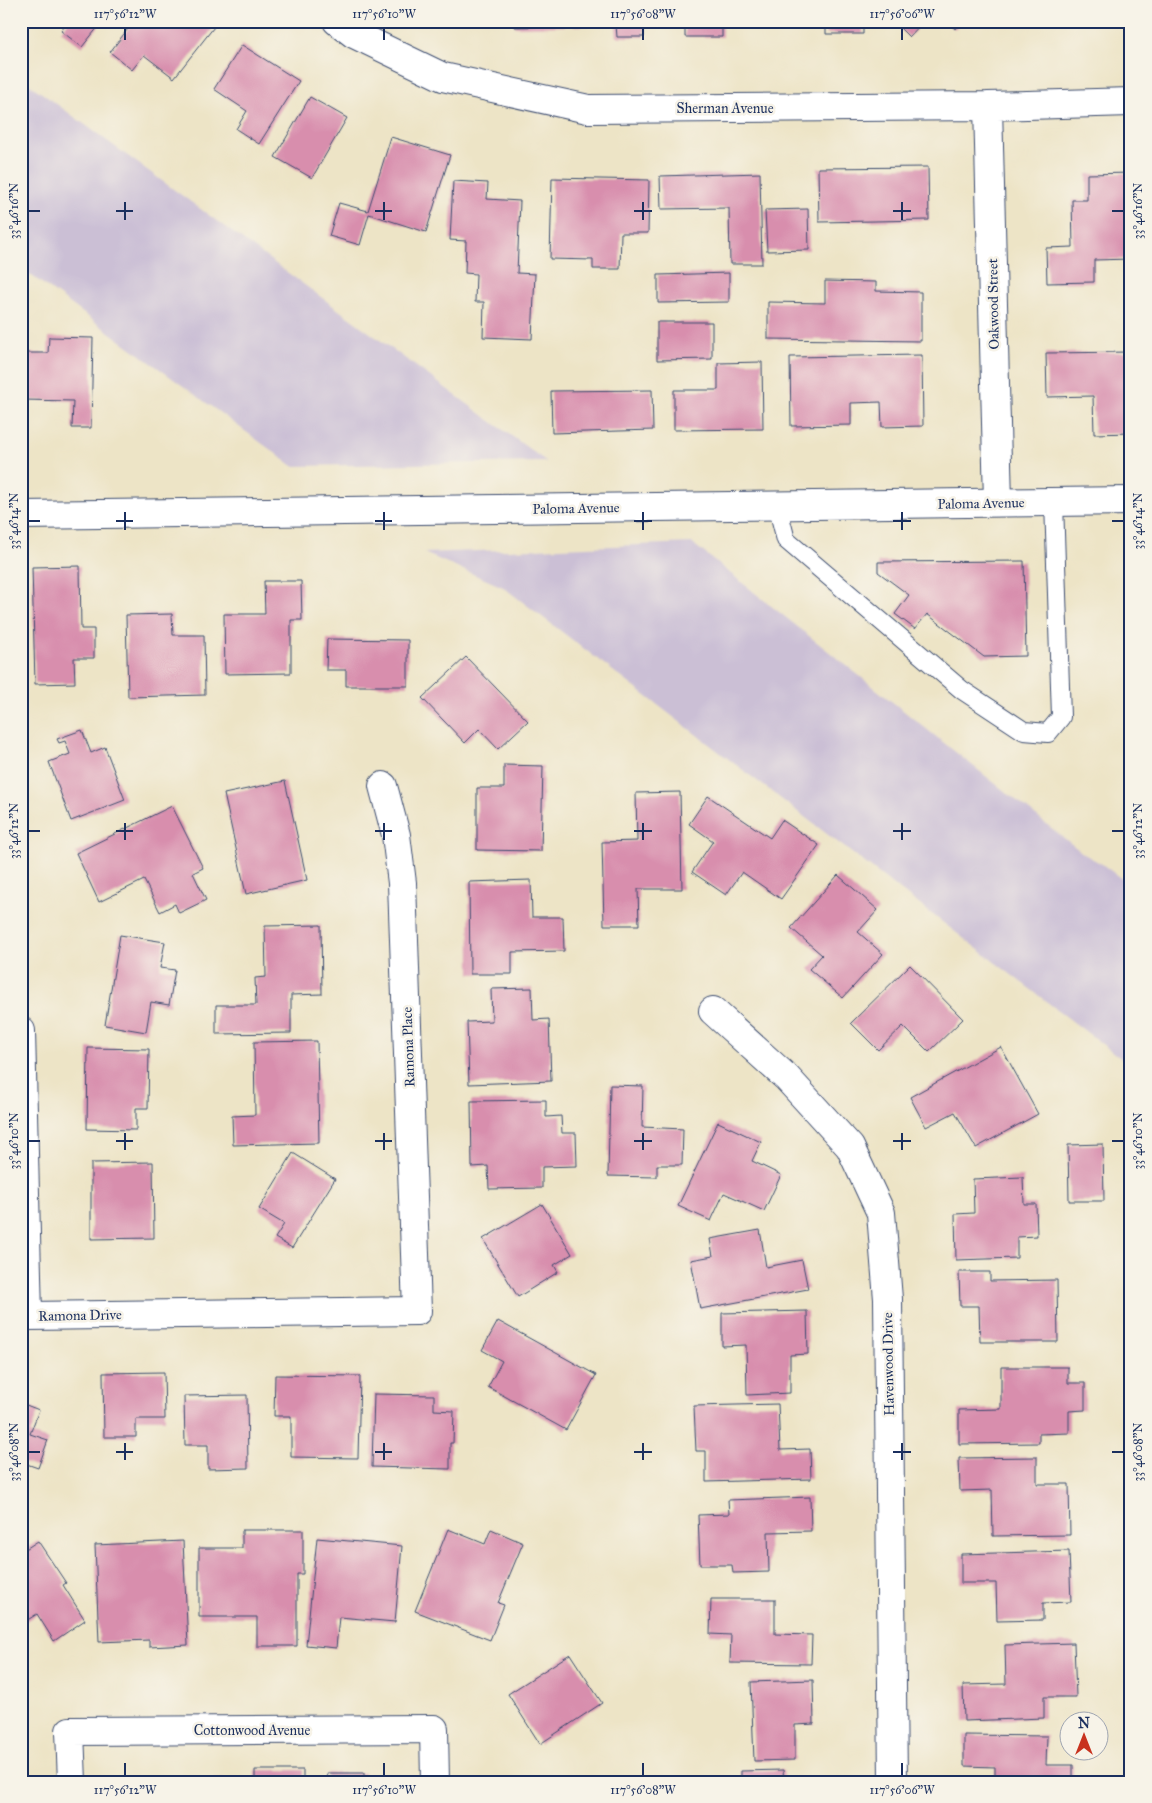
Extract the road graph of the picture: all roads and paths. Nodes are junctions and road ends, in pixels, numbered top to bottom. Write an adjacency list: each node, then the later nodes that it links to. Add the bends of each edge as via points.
1 (337, 21): 3 (street, Sherman Avenue, via 354,34 442,77 588,109)
2 (1131, 102): 3 (street, Sherman Avenue)
3 (988, 106): 5 (street, Oakwood Street)
4 (1131, 501): 6 (street, Paloma Avenue)
5 (998, 502): 6 (street, Paloma Avenue); 7 (street, Paloma Avenue)
6 (1054, 502): 7 (lane, via 1061,717 1048,733 1024,731 962,690 786,540)
7 (777, 505): 8 (street, Paloma Avenue)
8 (21, 515)
9 (383, 786): 12 (street, Ramona Place, via 396,835 402,883)
10 (713, 1011): 15 (street, Havenwood Drive, via 787,1078 850,1147 881,1213 888,1299)
11 (21, 1031): 12 (street, Ramona Drive, via 28,1316)
12 (417, 1311)
13 (72, 1782): 14 (street, Cottonwood Avenue, via 70,1731 434,1729)
14 (435, 1782)
15 (892, 1782)

